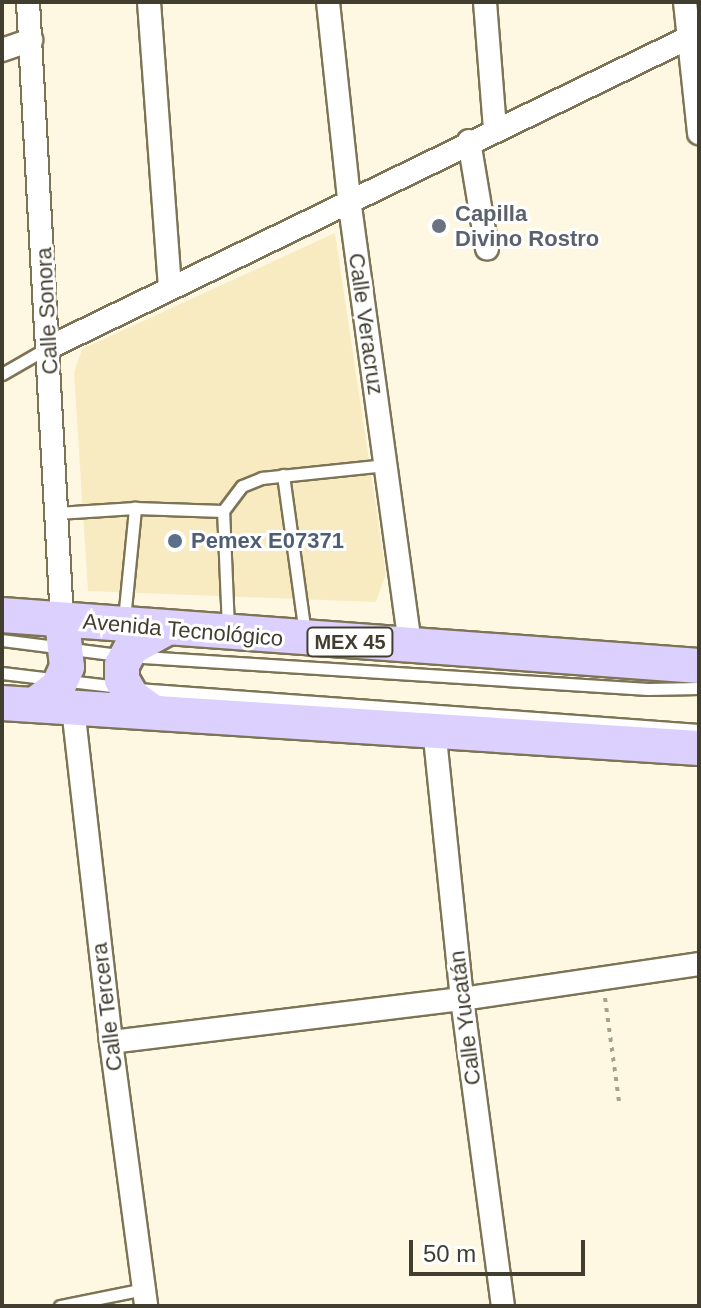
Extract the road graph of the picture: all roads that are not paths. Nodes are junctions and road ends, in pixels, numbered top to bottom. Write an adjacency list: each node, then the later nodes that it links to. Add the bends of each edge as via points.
1 (28, 2): 7 (street, Calle Sonora)
2 (149, 2): 14 (street)
3 (328, 2): 12 (street, Calle Veracruz)
4 (485, 2): 9 (street)
5 (685, 2): 6 (street)
6 (688, 38): 9 (street); 10 (street)
7 (31, 40): 8 (street); 15 (street, Calle Sonora)
8 (2, 50)
9 (495, 128): 11 (street)
10 (699, 133)
11 (469, 141): 12 (street); 13 (street)
12 (349, 199): 14 (street); 17 (street, Calle Veracruz)
13 (487, 249)
14 (170, 287): 15 (street)
15 (50, 347): 16 (lane); 21 (street, Calle Sonora)
16 (2, 374)
17 (385, 465): 18 (lane); 26 (street, Calle Veracruz)
18 (283, 475): 20 (lane, via 246,483); 24 (lane)
19 (135, 508): 20 (lane); 21 (lane); 27 (lane)
20 (223, 511): 23 (lane)
21 (57, 513): 28 (street, Calle Sonora)
22 (2, 615): 28 (main road, Avenida Tecnológico / MEX 45)
23 (228, 632): 24 (main road, Avenida Tecnológico / MEX 45); 27 (main road, Avenida Tecnológico / MEX 45, via 167,628)
24 (305, 639): 26 (main road, Avenida Tecnológico / MEX 45)
25 (2, 640): 28 (lane)
26 (410, 646): 29 (main road, Avenida Tecnológico / MEX 45)
27 (126, 656): 28 (main road, Avenida Tecnológico / MEX 45); 28 (lane); 31 (lane); 33 (main road, via 132,697); 35 (lane)
28 (66, 665): 30 (lane); 32 (main road, Avenida Tecnológico / MEX 45); 33 (main road, Avenida Tecnológico / MEX 45); 39 (street, Calle Tercera)
29 (699, 666)
30 (2, 673)
31 (699, 688)
32 (18, 704)
33 (153, 712): 34 (main road, Avenida Tecnológico / MEX 45)
34 (434, 728): 36 (main road, Avenida Tecnológico / MEX 45); 38 (street, Calle Yucatán)
35 (699, 730)
36 (699, 748)
37 (699, 964): 38 (street)
38 (462, 999): 39 (street); 42 (street, Calle Yucatán)
39 (111, 1042): 40 (street, Calle Tercera)
40 (145, 1298): 41 (lane)
41 (60, 1306)
42 (503, 1306)

